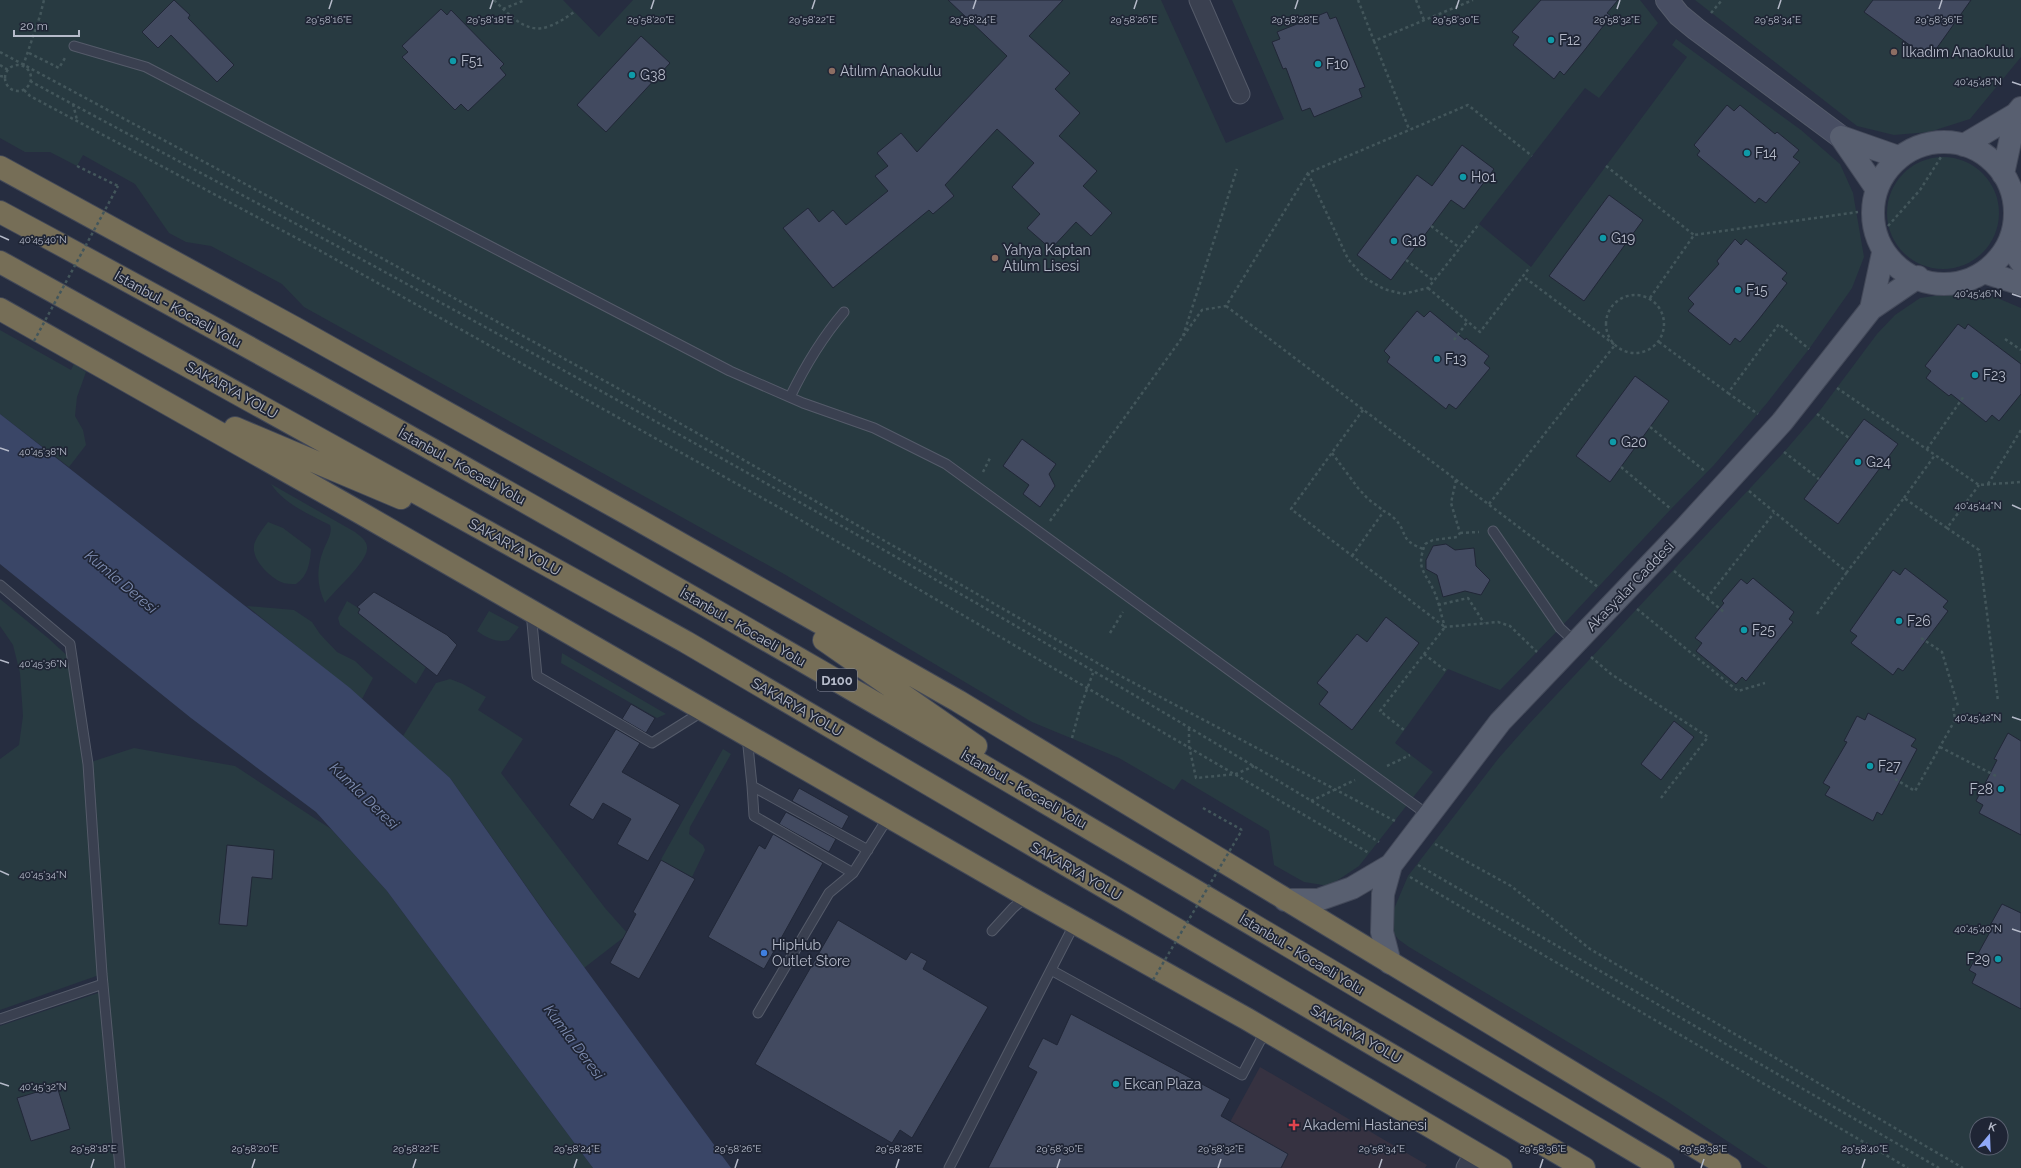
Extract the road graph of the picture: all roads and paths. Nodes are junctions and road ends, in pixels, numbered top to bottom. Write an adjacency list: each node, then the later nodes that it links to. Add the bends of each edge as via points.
1 (44, 0): 17 (path)
2 (494, 0): 10 (path)
3 (525, 0): 10 (path)
4 (1199, 0): 25 (street)
5 (1358, 0): 14 (path)
6 (1416, 0): 13 (path)
7 (1472, 0): 13 (path)
8 (1667, 0): 30 (street, via 1704,35)
9 (1722, 0): 12 (path)
10 (502, 9): 11 (path, via 521,24 542,30 557,24)
11 (574, 12)
12 (1711, 14)
13 (1424, 20): 14 (path)
14 (1374, 41): 29 (path)
15 (74, 46): 17 (path, via 59,68); 78 (lane, via 146,67 730,371)
16 (0, 52): 19 (path)
17 (28, 52): 19 (path)
18 (0, 65): 20 (path)
19 (23, 66): 20 (path, via 15,65); 23 (path, via 29,71); 153 (path, via 327,228 641,401 1113,672)
20 (8, 70): 22 (path)
21 (0, 76): 22 (path)
22 (5, 77): 24 (path, via 10,89)
23 (30, 81): 24 (path); 26 (path)
24 (24, 90): 28 (path, via 30,96)
25 (1240, 94)
26 (73, 104): 28 (path); 129 (path, via 413,287 877,547)
27 (2019, 111): 31 (main road); 40 (main road)
28 (77, 121): 131 (path, via 316,249 773,504)
29 (1409, 129): 32 (path, via 1468,105); 39 (path)
30 (1841, 137): 33 (main road); 41 (main road)
31 (1964, 145): 33 (main road, via 1942,142 1926,145); 40 (main road, via 1987,157)
32 (1532, 156)
33 (1898, 157): 41 (main road, via 1884,172)
34 (1941, 157): 46 (path, via 1920,190)
35 (0, 166): 108 (highway)
36 (77, 166): 69 (path, bridge, via 118,186)
37 (1606, 166): 47 (path)
38 (1237, 169): 66 (path)
39 (1308, 173): 59 (path, via 1348,259 1365,278 1384,289 1403,294); 61 (path)
40 (2003, 174): 50 (main road, via 2015,209)
41 (1876, 188): 49 (main road, via 1872,218)
42 (0, 212): 154 (highway, İstanbul - Kocaeli Yolu / D100, via 423,444)
43 (1858, 212): 47 (path)
44 (1479, 224): 48 (path)
45 (1431, 226): 48 (path)
46 (1888, 226)
47 (1694, 235): 60 (path)
48 (1460, 248): 57 (path)
49 (1883, 253): 56 (main road, via 1900,268); 63 (main road)
50 (2015, 253): 54 (main road, via 1997,261)
51 (1406, 260): 57 (path)
52 (0, 262): 105 (highway, SAKARYA YOLU)
53 (1530, 267): 55 (path)
54 (1984, 272): 56 (main road, via 1970,280 1943,283); 58 (main road)
55 (1524, 277): 65 (path, via 1480,332); 71 (path)
56 (1918, 278): 63 (main road)
57 (1434, 281): 59 (path)
58 (2021, 284)
59 (1428, 288): 65 (path)
60 (1650, 298): 70 (path, via 1658,305 1664,318 1664,333); 71 (path, via 1641,295 1623,297 1609,310 1606,329)
61 (1226, 306): 66 (path, via 1202,310); 79 (path)
62 (0, 309): 75 (highway)
63 (1871, 309): 124 (main road, Akasyalar Caddesi, via 1782,422)
64 (844, 312): 78 (lane, via 825,334 805,365)
65 (1468, 321): 68 (path)
66 (1182, 339): 104 (path)
67 (2005, 339): 73 (path)
68 (1454, 340)
69 (34, 341)
70 (1659, 342): 71 (path, via 1652,349 1632,353 1623,351); 76 (path)
71 (1615, 345): 98 (path)
72 (1809, 349): 76 (path, via 1779,324)
73 (2021, 350)
74 (1837, 388): 85 (path)
75 (142, 389): 105 (highway); 117 (highway)
76 (1728, 394): 80 (path)
77 (1964, 396): 85 (path)
78 (790, 397): 104 (lane, via 874,428 946,464)
79 (1363, 410): 87 (path); 92 (path)
80 (1758, 414)
81 (1817, 414): 84 (path)
82 (1650, 428): 90 (path)
83 (2021, 430): 94 (path)
84 (1849, 438)
85 (1927, 449): 88 (path)
86 (1784, 452): 91 (path)
87 (1332, 453): 100 (path, via 1358,488); 107 (path, via 1292,509)
88 (1935, 455): 95 (path); 97 (path)
89 (1621, 467): 99 (path)
90 (1706, 472)
91 (1819, 478)
92 (1456, 480): 98 (path); 106 (path, via 1451,503 1460,533 1457,538 1433,540 1425,544)
93 (2021, 482): 94 (path)
94 (1987, 484): 95 (path)
95 (1979, 485): 102 (path)
96 (1748, 491): 101 (path)
97 (1904, 498): 102 (path); 110 (path)
98 (1489, 504): 112 (path)
99 (1671, 508)
100 (1384, 511): 106 (path, via 1396,519 1405,539); 107 (path)
101 (1774, 513): 110 (path); 113 (path)
102 (1948, 528): 132 (path, via 1979,550)
103 (1493, 531): 124 (lane, via 1560,628)
104 (1041, 534): 114 (lane)
105 (504, 541): 177 (highway, SAKARYA YOLU, via 700,650)
106 (1423, 549): 115 (path, via 1422,572 1434,590)
107 (1352, 556): 121 (path)
108 (716, 564): 154 (highway); 163 (highway, via 958,701)
109 (1674, 571): 113 (path)
110 (1847, 572): 119 (path)
111 (0, 585): 169 (lane, via 70,644 88,764)
112 (1598, 587)
113 (1707, 598): 118 (path)
114 (1130, 599): 122 (path); 151 (lane)
115 (1438, 605): 120 (path, via 1468,598); 121 (path)
116 (1637, 608): 130 (path, via 1738,691)
117 (531, 611): 136 (highway); 136 (lane, via 537,676 652,743)
118 (1725, 613)
119 (1817, 614)
120 (1484, 624): 121 (path); 125 (path, via 1498,622 1510,626)
121 (1445, 627): 126 (path)
122 (1110, 633)
123 (1921, 638): 134 (path, via 1942,652)
124 (1575, 642): 151 (main road, Akasyalar Caddesi, via 1500,722)
125 (1537, 652)
126 (1424, 654): 128 (path); 137 (path)
127 (1591, 657): 149 (path, via 1611,674 1708,737)
128 (1446, 671)
129 (1093, 672): 131 (path); 138 (path)
130 (1765, 683)
131 (1088, 687): 141 (path); 142 (path)
132 (1998, 701)
133 (1953, 706): 143 (path, via 1955,720)
134 (1958, 706)
135 (1377, 708): 137 (path)
136 (703, 711): 140 (highway)
137 (1380, 711): 139 (path)
138 (1189, 728): 142 (path); 144 (path)
139 (1404, 730)
140 (747, 736): 148 (lane); 152 (highway)
141 (1072, 738)
142 (1189, 746): 145 (path); 145 (path, via 1196,778)
143 (1940, 747): 146 (path); 147 (path, via 1915,791)
144 (1254, 766): 145 (path); 155 (path)
145 (1236, 774): 158 (path)
146 (1996, 776)
147 (1895, 779)
148 (752, 786): 157 (lane); 161 (lane, via 754,816)
149 (1661, 798)
150 (1203, 808): 168 (path, bridge, via 1242,830)
151 (1428, 815): 160 (main road, Akasyalar Caddesi)
152 (889, 816): 157 (lane); 162 (highway)
153 (1395, 821)
154 (1100, 833): 178 (highway, İstanbul - Kocaeli Yolu / D100)
155 (1378, 842)
156 (1433, 843): 182 (path, via 1511,886 1590,949)
157 (868, 850): 161 (lane)
158 (1370, 853)
159 (1417, 864): 181 (path)
160 (1399, 870): 163 (main road, via 1318,900); 166 (main road, via 1383,894 1382,932); 180 (path)
161 (853, 874): 170 (lane, via 829,893)
162 (1027, 896): 164 (highway); 165 (lane)
163 (1285, 900): 166 (highway)
164 (1075, 923): 167 (lane); 172 (highway)
165 (992, 931)
166 (1390, 963): 179 (highway)
167 (1051, 970): 172 (lane, via 1242,1075); 175 (lane)
168 (1153, 980)
169 (103, 984): 171 (lane); 174 (lane)
170 (758, 1013)
171 (0, 1019)
172 (1266, 1030): 173 (highway)
173 (1471, 1160): 176 (highway)
174 (120, 1168)
175 (949, 1168)
176 (1501, 1168)
177 (1584, 1168)
178 (1663, 1168)
179 (1730, 1168)
180 (1908, 1168)
181 (1940, 1168)
182 (1963, 1168)

